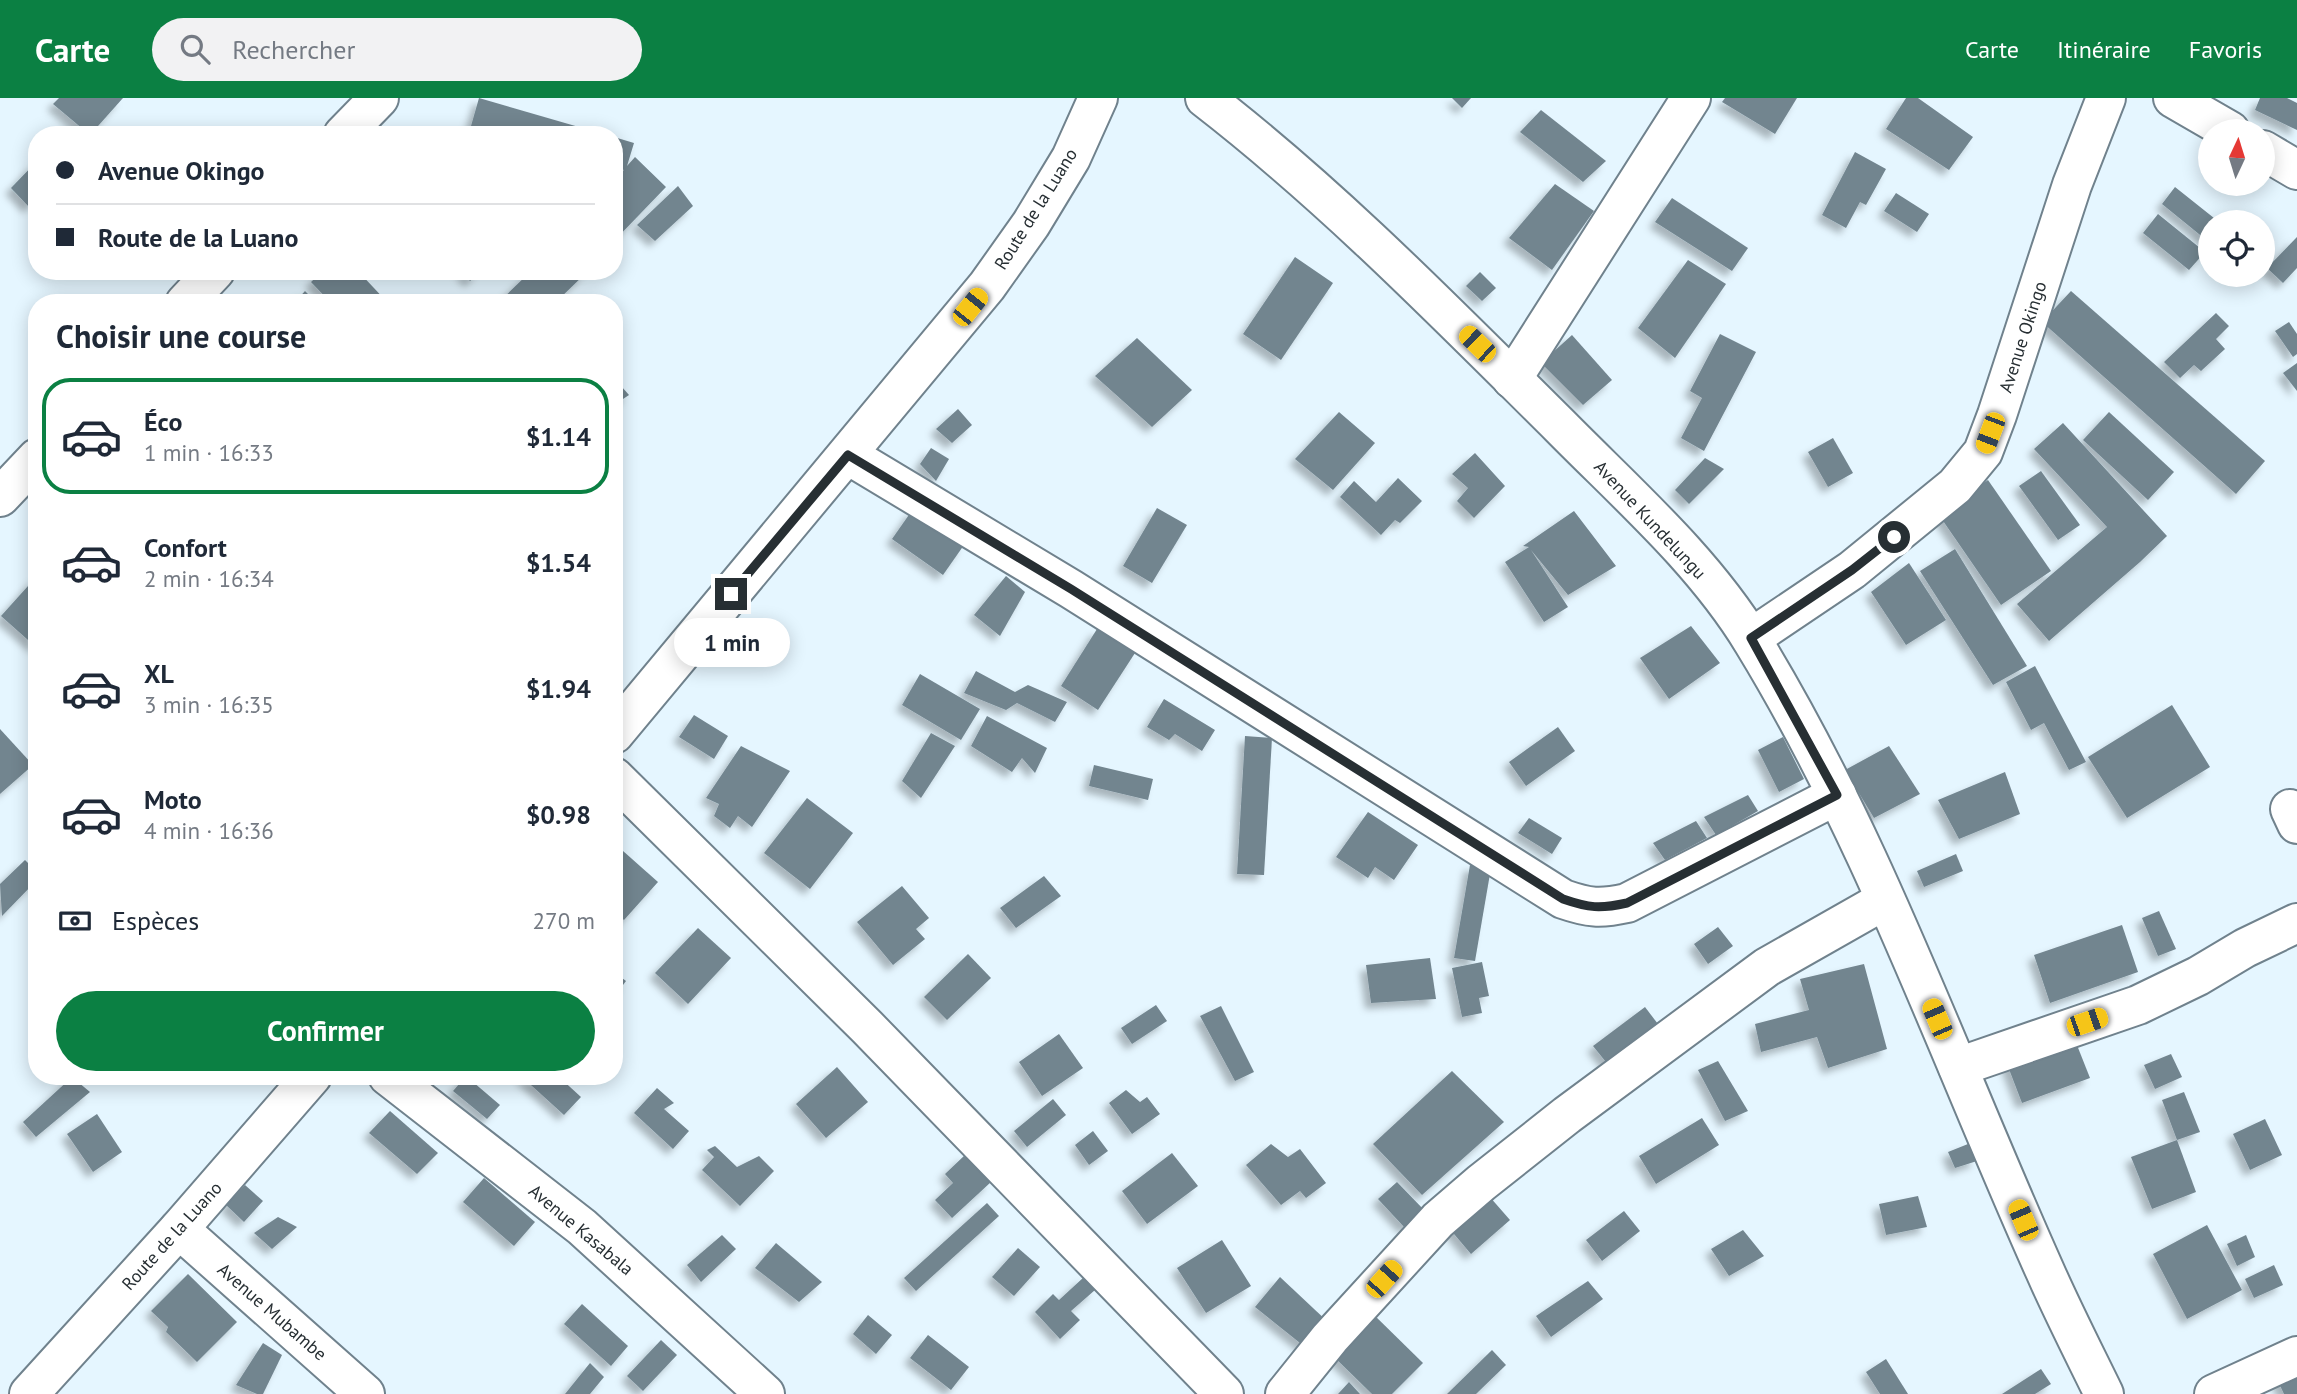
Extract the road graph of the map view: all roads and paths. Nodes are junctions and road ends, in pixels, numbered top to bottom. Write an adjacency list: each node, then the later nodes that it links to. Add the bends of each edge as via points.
1 (379, 98): 8 (street)
2 (1098, 98): 14 (street, Route de la Luano, via 1071,158 1031,224 987,286)
3 (1205, 98): 13 (street, Avenue Kundelungu, via 1371,241)
4 (1691, 98): 13 (street)
5 (2106, 98): 17 (street, Avenue Okingo, via 2072,185 1983,452 1955,486 1852,570)
6 (2173, 98): 7 (street)
7 (2209, 119)
8 (352, 126)
9 (2275, 157): 10 (street)
10 (2297, 170)
11 (207, 280): 12 (street)
12 (193, 294)
13 (1512, 379): 17 (street, Avenue Kundelungu, via 1671,537)
14 (848, 455): 18 (street, Route de la Luano); 20 (street, via 1071,589 1563,899 1586,907 1627,903)
15 (28, 467): 16 (street)
16 (0, 497)
17 (1751, 638): 20 (street, Avenue Kundelungu)
18 (623, 723)
19 (623, 786): 31 (street, via 867,1027)
20 (1837, 795): 21 (street, Avenue Kundelungu)
21 (1885, 900): 23 (street, Avenue Kundelungu); 32 (street, via 1767,967 1481,1183 1438,1220)
22 (2297, 923): 23 (street, via 2138,1005)
23 (1958, 1067): 33 (street, Avenue Kundelungu, via 2045,1272)
24 (304, 1085): 26 (street, Route de la Luano)
25 (400, 1085): 30 (street, Avenue Kasabala, via 582,1227)
26 (179, 1229): 28 (street, Route de la Luano); 29 (street, Avenue Mubambe)
27 (2297, 1356): 34 (street)
28 (29, 1394)
29 (365, 1394)
30 (765, 1394)
31 (1224, 1394)
32 (1284, 1394)
33 (2104, 1394)
34 (2214, 1394)

